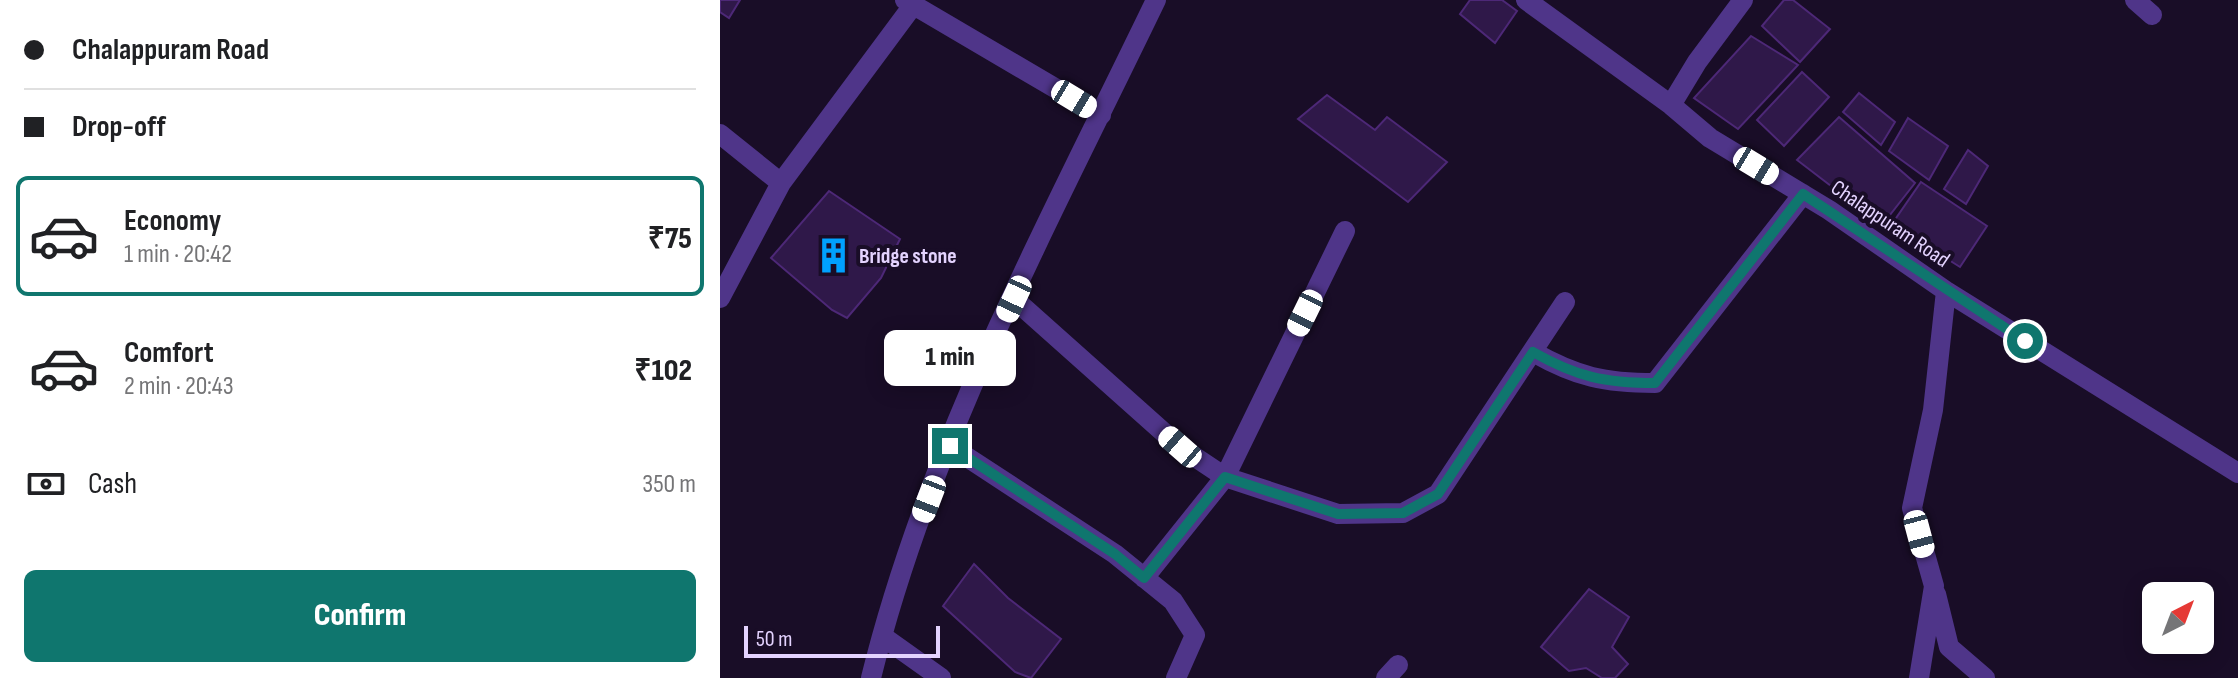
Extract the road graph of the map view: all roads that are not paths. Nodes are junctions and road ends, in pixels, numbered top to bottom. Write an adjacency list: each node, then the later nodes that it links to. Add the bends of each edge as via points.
1 (1156, 0): 8 (street)
2 (1526, 0): 7 (street, Chalappuram Road)
3 (1743, 0): 7 (street)
4 (2135, 0): 6 (street)
5 (909, 2): 8 (street); 10 (street)
6 (2152, 15)
7 (1671, 105): 11 (street, Chalappuram Road, via 1710,138)
8 (1101, 115): 15 (street)
9 (720, 134): 10 (street)
10 (781, 183): 14 (street)
11 (1803, 194): 13 (street, Chalappuram Road); 17 (street, via 1655,383 1611,383 1567,371)
12 (1345, 231): 20 (street)
13 (1946, 291): 19 (street, Chalappuram Road); 22 (street, via 1933,410 1912,508)
14 (720, 298)
15 (1014, 299): 18 (street); 20 (street, via 1180,447)
16 (1565, 302): 17 (street)
17 (1533, 352): 20 (street, via 1438,494 1403,513 1338,514)
18 (950, 446): 21 (street); 23 (street)
19 (2238, 473)
20 (1225, 477): 21 (street)
21 (1144, 578): 26 (street, via 1173,601 1195,635)
22 (1934, 586): 27 (street); 28 (street, via 1949,647)
23 (882, 636): 24 (street); 25 (street)
24 (871, 678)
25 (941, 678)
26 (1176, 678)
27 (1919, 678)
28 (1985, 678)

